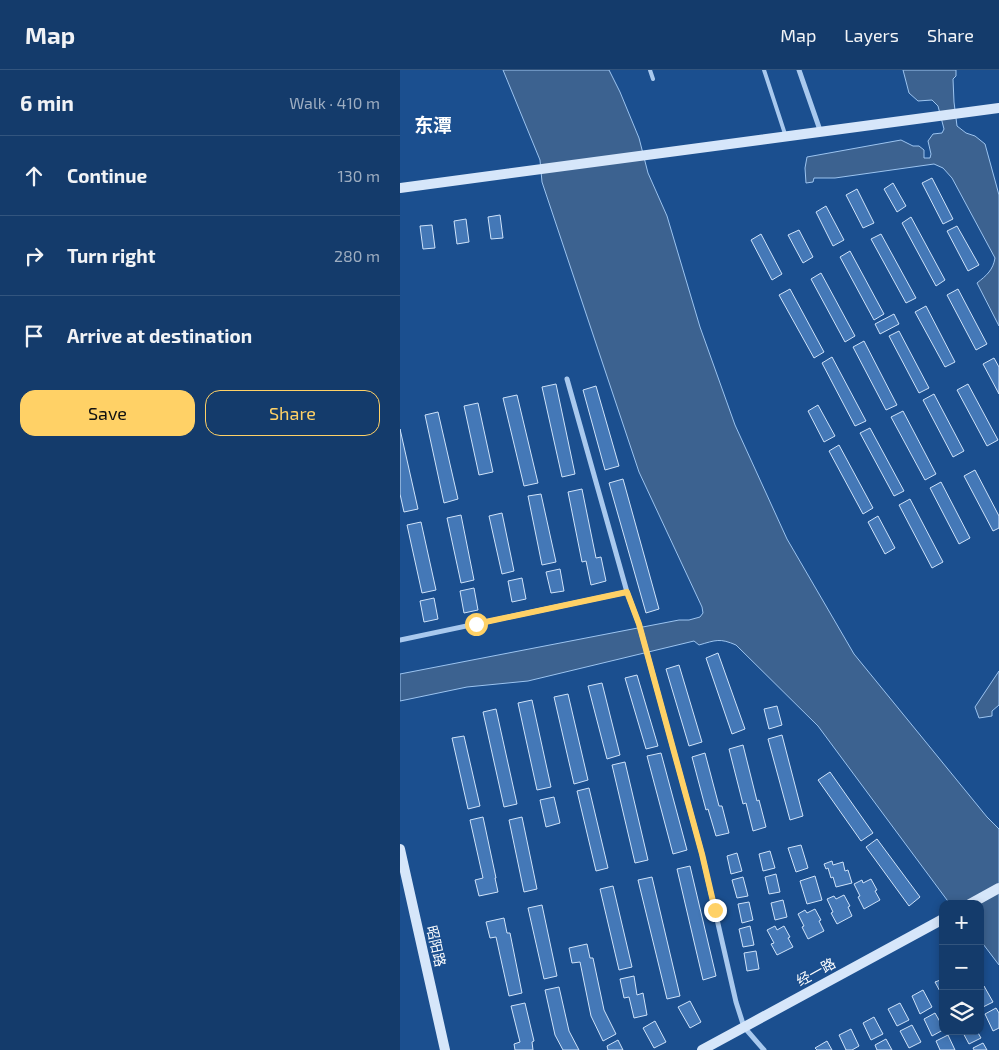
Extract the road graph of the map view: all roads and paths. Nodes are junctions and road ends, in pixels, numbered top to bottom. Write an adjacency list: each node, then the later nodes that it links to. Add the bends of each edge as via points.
1 (650, 70): 4 (lane)
2 (764, 70): 7 (lane)
3 (799, 70): 6 (street)
4 (653, 79)
5 (999, 108): 6 (main road)
6 (821, 133): 7 (main road)
7 (786, 138): 8 (main road)
8 (400, 188)
9 (567, 379): 10 (street)
10 (627, 592): 11 (street); 16 (street, via 639,624 702,854)
11 (400, 640)
12 (400, 849): 17 (main road, 昭阳路)
13 (999, 888): 14 (main road)
14 (977, 900)
15 (939, 921): 16 (main road, 经一路)
16 (744, 1027): 18 (main road, 经一路); 19 (street)
17 (446, 1050)
18 (702, 1050)
19 (764, 1050)

